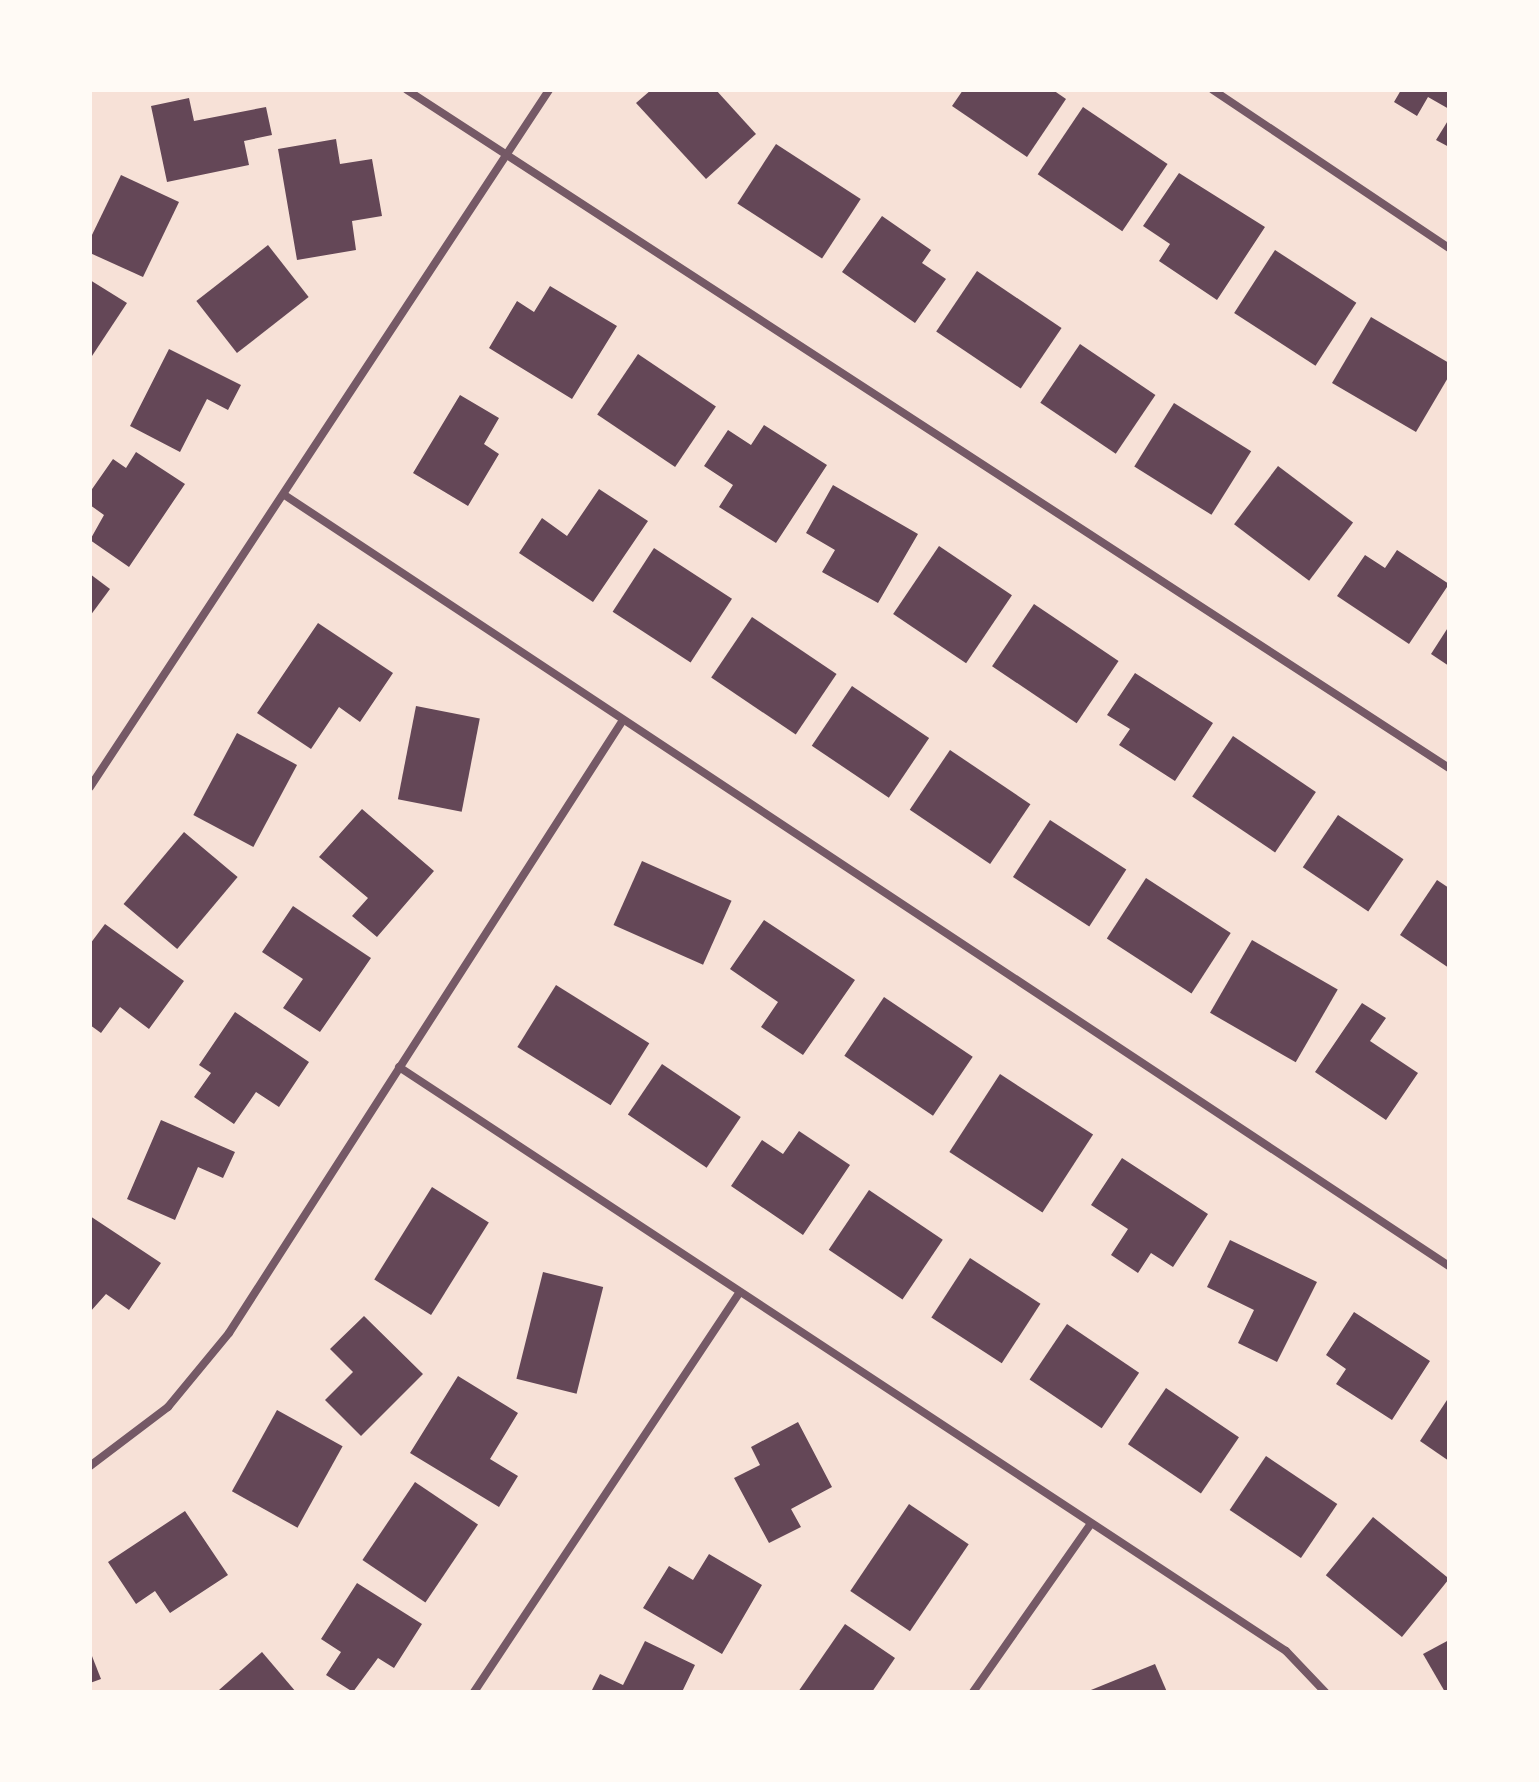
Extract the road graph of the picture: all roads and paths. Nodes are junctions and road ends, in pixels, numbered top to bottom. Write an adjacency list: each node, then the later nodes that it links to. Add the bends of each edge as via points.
1 (407, 90): 4 (street)
2 (549, 90): 4 (street)
3 (1213, 90): 5 (street)
4 (507, 156): 6 (street); 8 (street)
5 (1449, 248)
6 (286, 496): 7 (street); 9 (street)
7 (621, 723): 10 (street); 11 (street)
8 (1449, 768)
9 (90, 787)
10 (399, 1067): 12 (street); 13 (street, via 229,1333 168,1407)
11 (1449, 1266)
12 (740, 1292): 14 (street); 15 (street)
13 (90, 1466)
14 (1090, 1525): 16 (street); 17 (street, via 1286,1651)
15 (474, 1692)
16 (973, 1692)
17 (1325, 1692)

